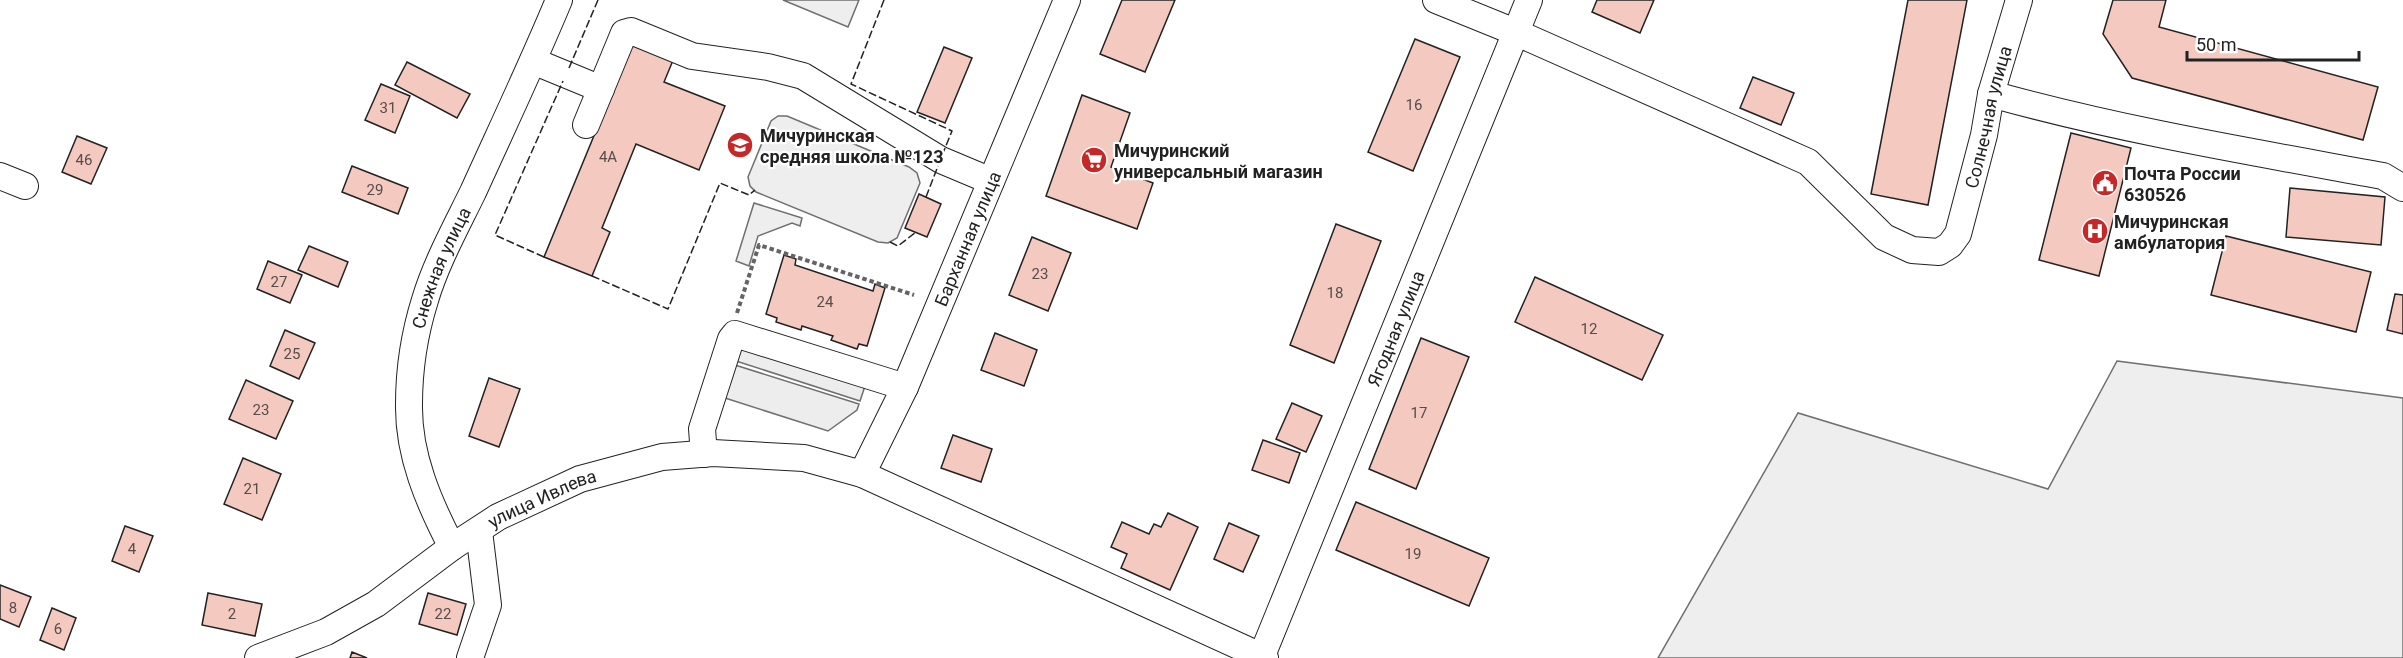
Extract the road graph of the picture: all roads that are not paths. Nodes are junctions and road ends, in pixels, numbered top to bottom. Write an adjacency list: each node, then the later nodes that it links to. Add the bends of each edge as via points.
1 (559, 0): 7 (street, Снежная улица)
2 (1067, 0): 12 (street, Барханная улица)
3 (1436, 0): 6 (street)
4 (1529, 0): 6 (street, Ягодная улица)
5 (2019, 0): 9 (street, Солнечная улица)
6 (1515, 32): 9 (street, Солнечная улица, via 1808,162 1884,237 1912,250 1939,252 1958,234); 20 (street, Ягодная улица)
7 (532, 61): 8 (street); 19 (street, Снежная улица, via 445,250 425,300 414,351 409,404 413,445 429,504)
8 (601, 90): 10 (street); 12 (street, via 624,33 632,31 692,56 803,76 940,160)
9 (1991, 94): 14 (street, via 2145,132 2383,176)
10 (586, 125)
11 (0, 176): 13 (street)
12 (991, 181): 15 (street, Барханная улица)
13 (26, 186)
14 (2403, 188)
15 (905, 387): 16 (street, via 735,334 702,429); 17 (street, Барханная улица)
16 (704, 454): 17 (street, улица Ивлева, via 804,458); 18 (street, улица Ивлева, via 662,457 580,479 498,517)
17 (862, 474): 20 (street, улица Ивлева)
18 (479, 531): 19 (street, улица Ивлева); 22 (street, via 488,604)
19 (452, 547): 21 (street, улица Ивлева, via 376,604 326,632)
20 (1262, 657)
21 (258, 658)
22 (470, 658)

